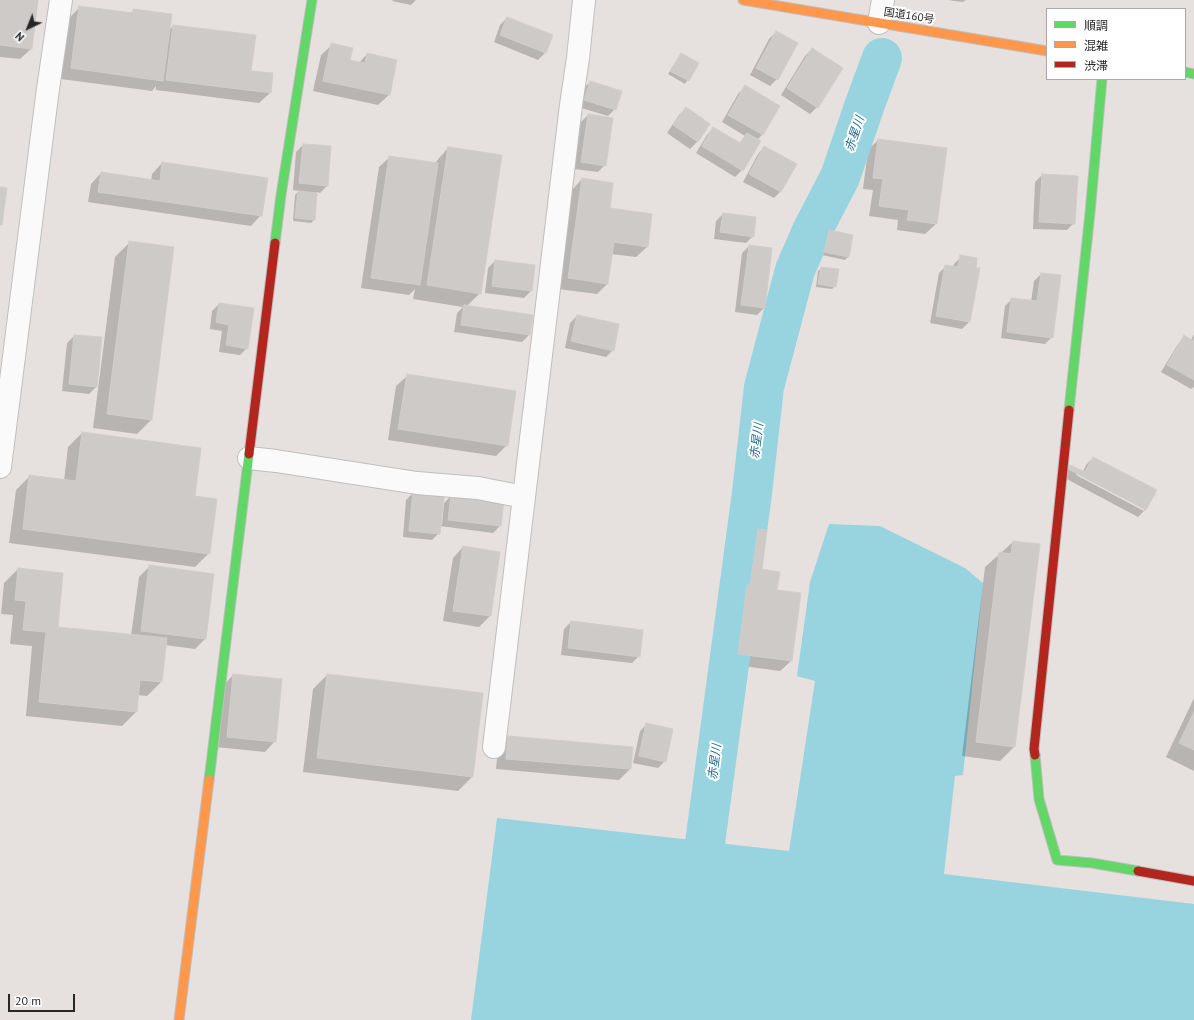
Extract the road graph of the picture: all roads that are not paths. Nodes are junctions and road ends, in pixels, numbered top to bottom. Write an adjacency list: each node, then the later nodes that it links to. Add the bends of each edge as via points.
1 (61, 0): 10 (street)
2 (312, 0): 9 (main road, via 281,195)
3 (584, 0): 11 (street)
4 (743, 0): 6 (main road, 国道160号)
5 (883, 0): 6 (street)
6 (879, 23): 7 (main road, 国道160号)
7 (1046, 51)
8 (1102, 80): 13 (main road, via 1034,749 1039,800 1057,860 1092,863)
9 (249, 458): 11 (street, via 416,483 478,488); 14 (main road)
10 (0, 467)
11 (524, 497): 12 (street)
12 (494, 747)
13 (1194, 881)
14 (179, 1020)

